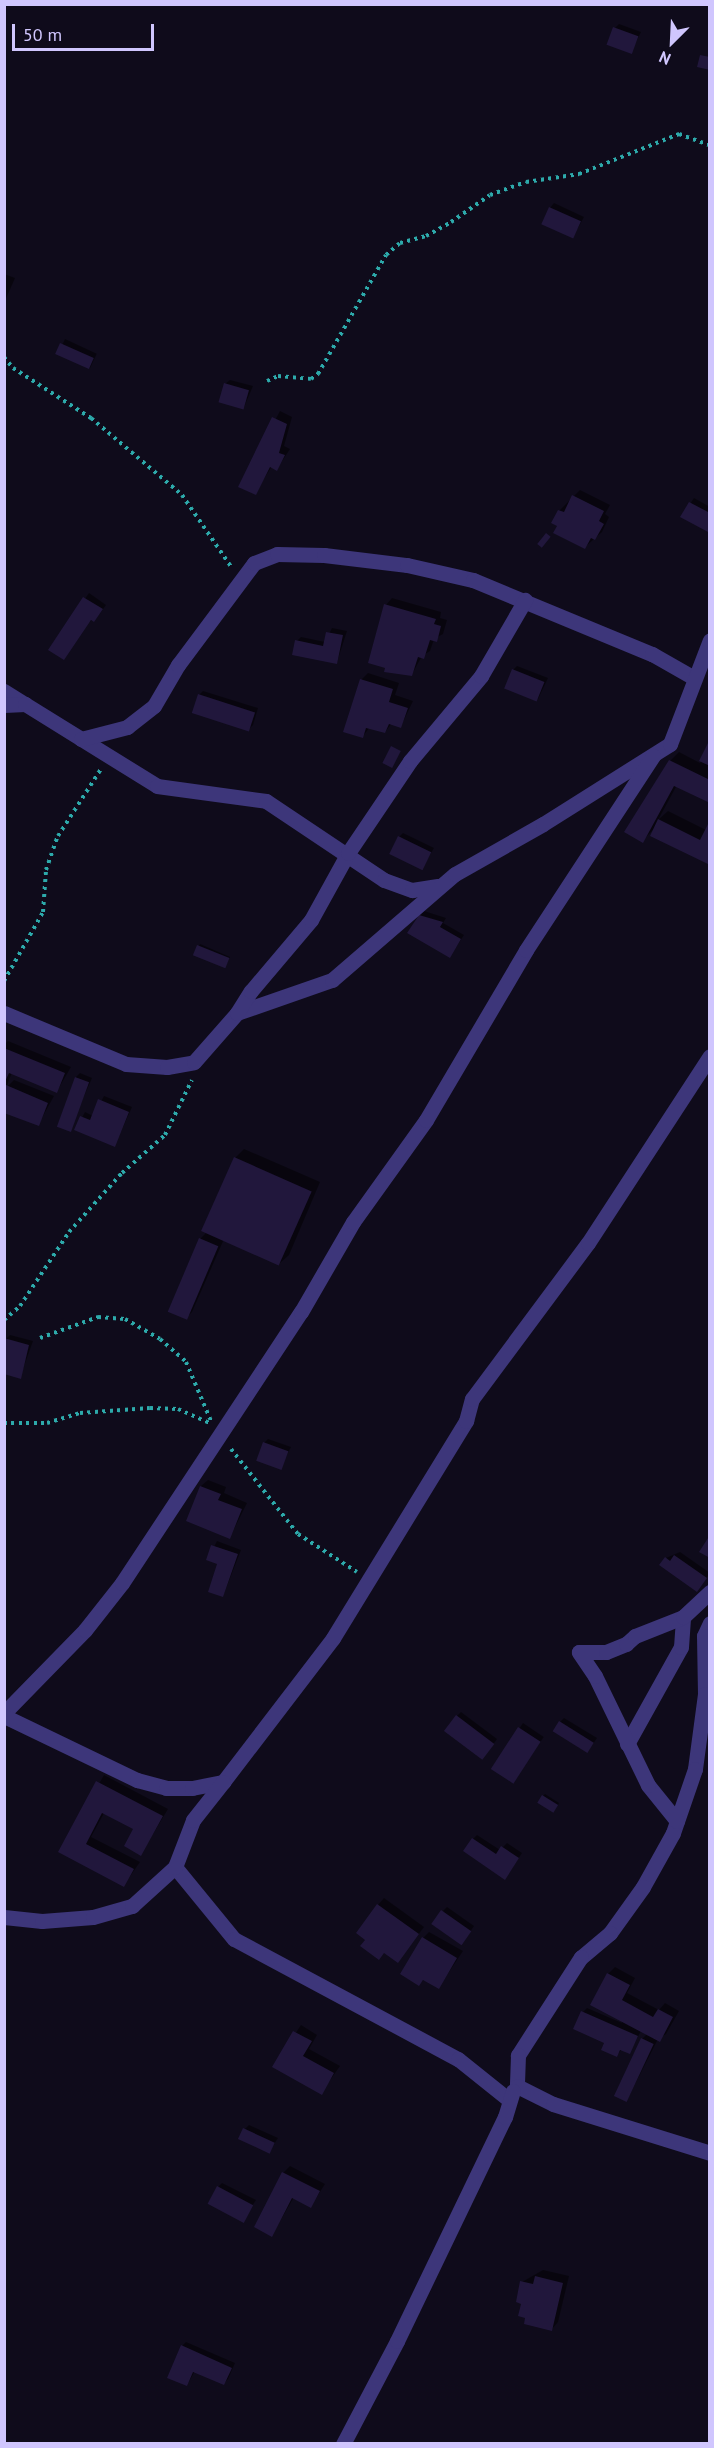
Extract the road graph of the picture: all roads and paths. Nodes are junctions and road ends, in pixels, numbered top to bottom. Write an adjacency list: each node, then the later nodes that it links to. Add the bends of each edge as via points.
1 (710, 145): 3 (path, via 680,134 579,174 526,182 490,195 426,237 400,243 386,255 318,374 311,379 278,376)
2 (4, 357): 4 (path, via 14,368 92,418 182,495 229,562)
3 (267, 381)
4 (238, 583): 5 (street, via 254,563 277,554 324,555 407,565 473,580); 11 (street, via 178,665 154,706 127,727)
5 (525, 600): 7 (street, via 596,634 652,654); 14 (street, via 481,676 410,761)
6 (708, 644): 7 (street)
7 (694, 678): 12 (street, via 670,744)
8 (4, 691): 9 (street)
9 (25, 704): 10 (street); 11 (street)
10 (4, 705)
11 (81, 739): 13 (street)
12 (653, 756): 15 (street); 27 (street, via 526,950 426,1120 353,1222 301,1312 122,1583 85,1630)
13 (111, 757): 14 (street, via 157,786 266,801); 16 (path, via 88,784 58,836 46,870 42,912)
14 (348, 853): 15 (street, via 384,880 412,890); 18 (street, via 311,920 250,991)
15 (438, 886): 18 (street, via 332,980)
16 (4, 981)
17 (4, 1013): 19 (street, via 126,1064 167,1066 194,1062)
18 (237, 1013): 19 (street)
19 (204, 1051): 21 (path, via 165,1135 122,1173 69,1232 20,1306)
20 (710, 1056): 29 (street, via 588,1243 472,1399 466,1421 333,1638)
21 (4, 1320)
22 (40, 1338): 23 (path, via 98,1317 125,1319 160,1339 186,1362)
23 (212, 1424)
24 (710, 1592): 25 (street)
25 (683, 1617): 28 (street, via 681,1647); 28 (street, via 606,1652 579,1652)
26 (710, 1623): 30 (street, via 704,1636 705,1694 695,1770)
27 (4, 1714): 29 (street, via 137,1780 166,1788)
28 (627, 1743): 30 (street, via 648,1785)
29 (223, 1782): 31 (street, via 193,1820)
30 (677, 1821): 33 (street, via 643,1887 610,1933 581,1957 518,2055)
31 (175, 1867): 32 (street, via 132,1906 93,1917 42,1921); 33 (street, via 234,1939)
32 (4, 1917)
33 (512, 2092): 34 (street); 35 (street, via 505,2117)
34 (710, 2153)
35 (343, 2444)

